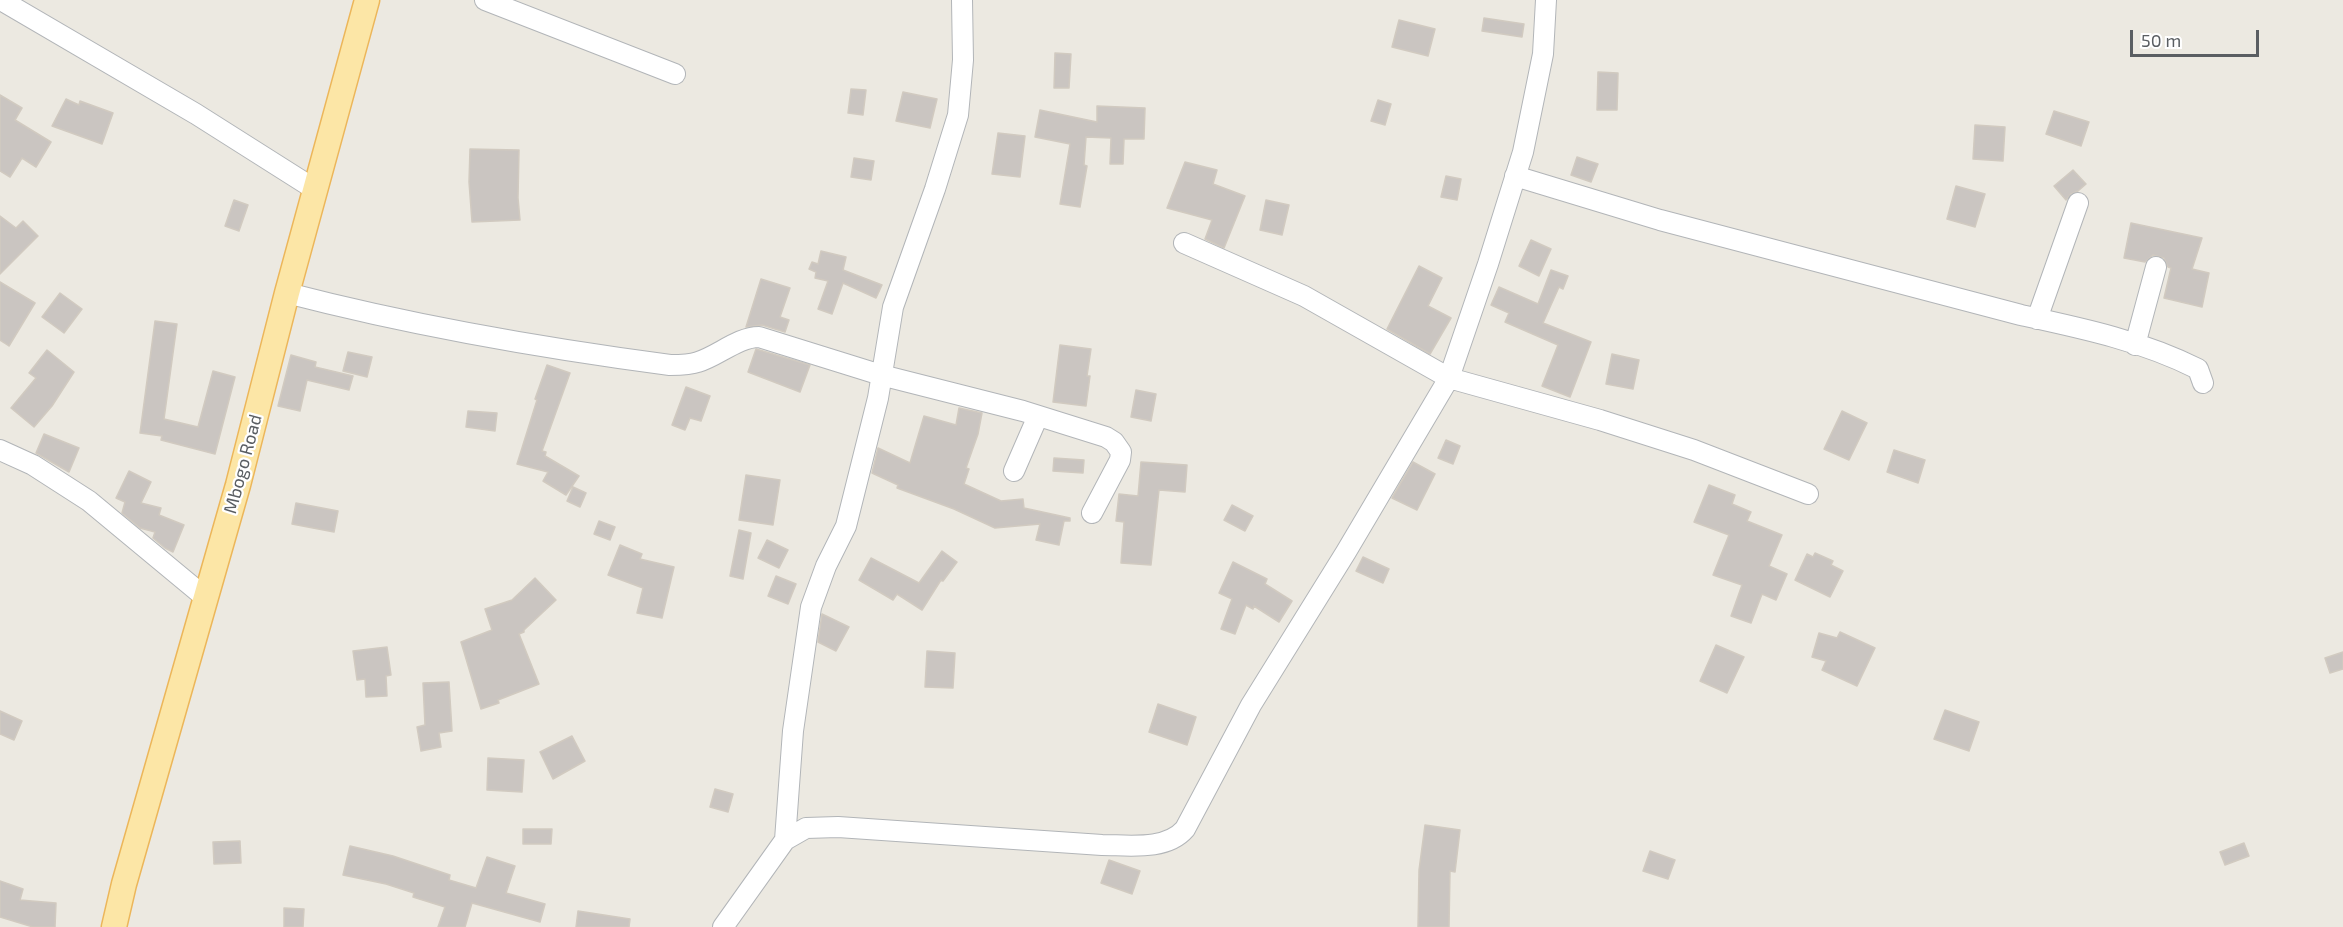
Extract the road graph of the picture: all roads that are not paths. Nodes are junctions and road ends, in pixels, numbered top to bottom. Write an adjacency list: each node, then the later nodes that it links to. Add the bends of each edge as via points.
1 (0, 0): 8 (street, via 196,114)
2 (367, 0): 8 (main road, Mbogo Road)
3 (485, 0): 6 (street)
4 (962, 0): 15 (street, via 963,60 958,115 893,308)
5 (1546, 0): 7 (street, via 1543,54)
6 (675, 74)
7 (1515, 176): 13 (street, via 1660,220); 16 (street)
8 (316, 190): 12 (main road, Mbogo Road)
9 (2078, 203): 13 (street)
10 (1184, 243): 16 (street, via 1304,296)
11 (2156, 267): 14 (street)
12 (287, 293): 15 (street, via 372,315 517,343 670,365 696,363 743,340 759,337); 23 (main road, Mbogo Road)
13 (2037, 318): 14 (street)
14 (2135, 345): 17 (street, via 2173,356 2198,369)
15 (881, 375): 18 (street); 24 (street, via 846,526 811,607 793,731)
16 (1449, 378): 21 (street, via 1694,450); 24 (street, via 1251,705 1178,837 1144,845 1102,845 838,827 806,828)
17 (2203, 383)
18 (1038, 416): 20 (street); 22 (street, via 1107,437 1121,452)
19 (0, 450): 23 (street, via 33,465 89,501)
20 (1014, 471)
21 (1808, 494)
22 (1092, 513)
23 (206, 598): 25 (main road, Mbogo Road)
24 (785, 840): 26 (street)
25 (114, 927)
26 (723, 927)

